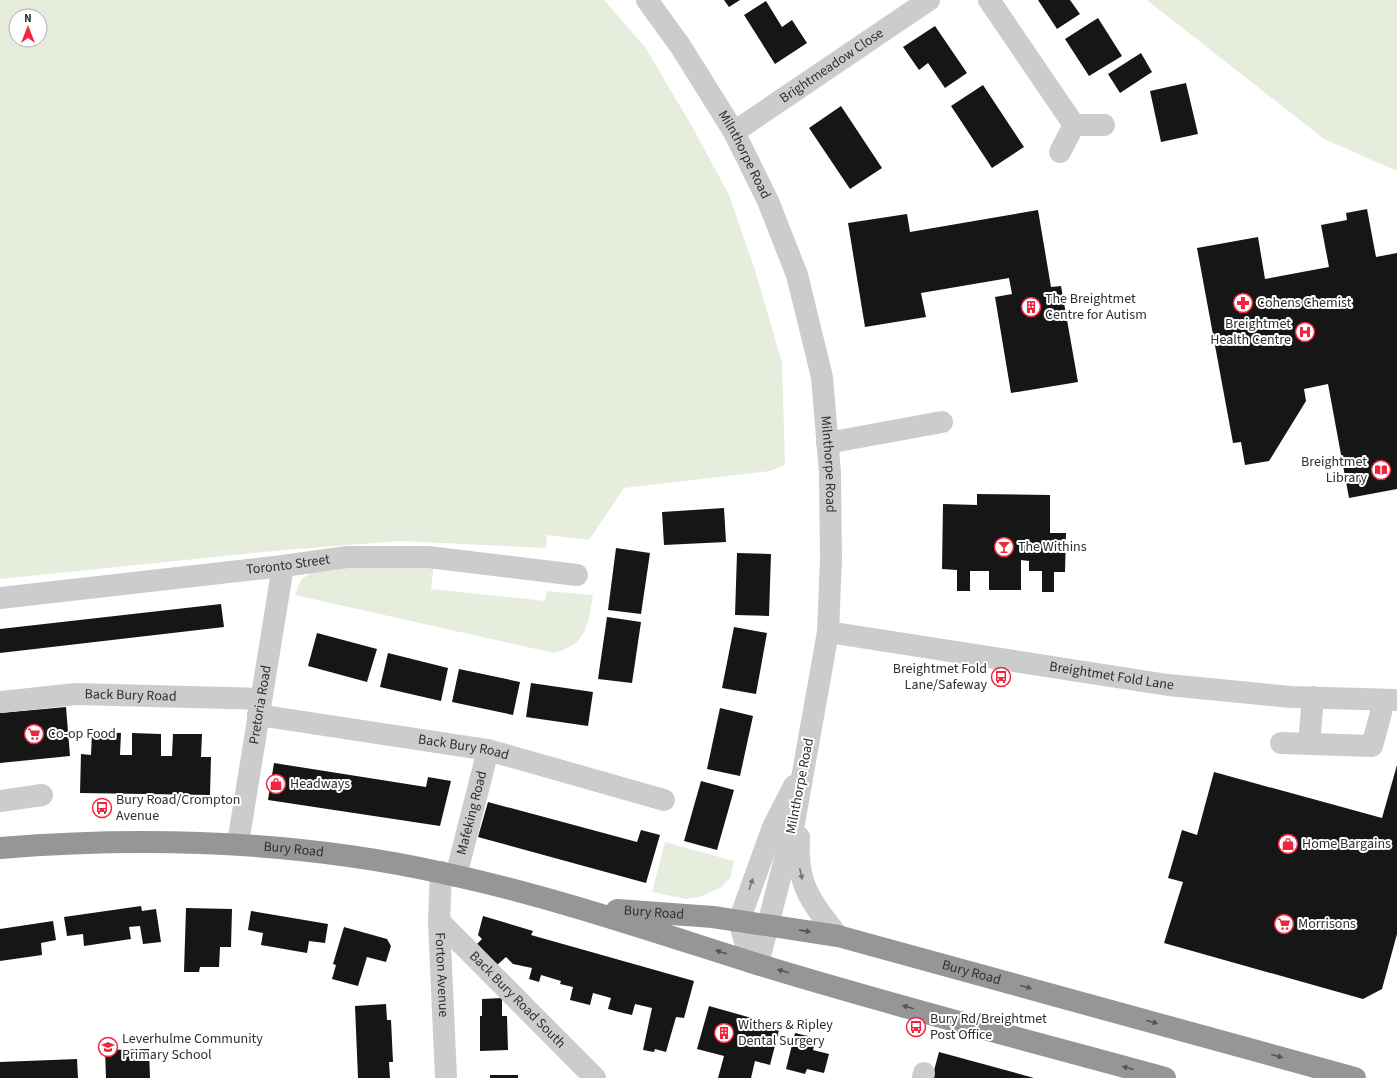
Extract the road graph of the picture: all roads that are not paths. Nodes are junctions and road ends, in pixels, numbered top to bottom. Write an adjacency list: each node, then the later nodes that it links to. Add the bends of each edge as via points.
1 (647, 0): 6 (street, Milnthorpe Road)
2 (929, 0): 6 (street, Brightmeadow Close)
3 (989, 0): 4 (street)
4 (1074, 125): 5 (street); 7 (street)
5 (1104, 125)
6 (734, 132): 9 (street, Milnthorpe Road, via 768,201 797,275 822,376)
7 (1060, 152)
8 (942, 422): 9 (street)
9 (827, 443): 13 (street, Milnthorpe Road, via 831,559)
10 (283, 566): 11 (street, Toronto Street, via 347,557 428,557); 12 (street, Toronto Street); 17 (street, Pretoria Road)
11 (577, 575)
12 (0, 598)
13 (828, 632): 14 (street, Breightmet Fold Lane, via 1168,685); 21 (street, Milnthorpe Road)
14 (1313, 697): 15 (street, Breightmet Fold Lane); 19 (street)
15 (1389, 700): 19 (street, via 1381,713 1372,746)
16 (0, 702): 17 (street, Back Bury Road, via 76,694)
17 (260, 707): 20 (street, Back Bury Road); 25 (street, Pretoria Road)
18 (1281, 743): 19 (street)
19 (1309, 744)
20 (488, 750): 23 (street, Back Bury Road); 27 (street, Mafeking Road)
21 (804, 766): 30 (street, one-way to 21, via 773,827); 31 (street, Milnthorpe Road, via 794,823); 32 (street, one-way to 32, via 798,862 802,882 810,900)
22 (42, 796): 24 (street)
23 (664, 800)
24 (0, 801)
25 (238, 843): 26 (highway, Bury Road, via 64,842); 27 (highway, Bury Road, via 345,856)
26 (0, 847)
27 (449, 874): 28 (highway, Bury Road); 29 (street, Forton Avenue)
28 (581, 908): 30 (highway, Bury Road); 33 (highway, Bury Road, one-way to 28)
29 (440, 921): 34 (street, Forton Avenue); 35 (street, Back Bury Road South)
30 (739, 921): 31 (highway, Bury Road); 33 (street)
31 (767, 926): 32 (highway, Bury Road, one-way to 32); 33 (street, Milnthorpe Road)
32 (838, 936): 37 (highway, Bury Road, one-way to 37)
33 (755, 963): 36 (highway, Bury Road, one-way to 33)
34 (446, 1078)
35 (594, 1078)
36 (1165, 1078)
37 (1355, 1078)

